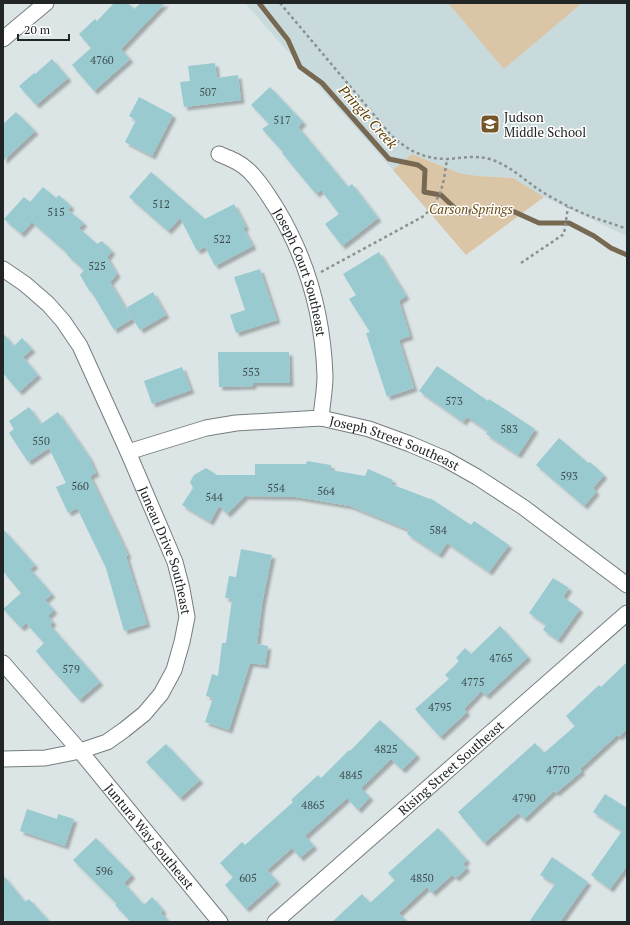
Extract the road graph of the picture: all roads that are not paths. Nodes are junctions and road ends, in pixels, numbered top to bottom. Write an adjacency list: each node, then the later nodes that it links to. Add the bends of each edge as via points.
1 (46, 3): 2 (street)
2 (3, 39)
3 (219, 154): 5 (street, Joseph Court Southeast, via 241,164 265,190 300,254 313,293 322,338 325,377)
4 (3, 269): 6 (street, Juneau Drive Southeast, via 25,284 63,321 80,346)
5 (321, 418): 6 (street, Joseph Street Southeast, via 236,423 206,428); 7 (street, Joseph Street Southeast, via 368,429 445,459 523,507)
6 (128, 452): 10 (street, Juneau Drive Southeast, via 175,562 187,617 174,670 161,694 144,714 107,742)
7 (627, 585)
8 (627, 614): 13 (street, Rising Street Southeast)
9 (3, 663): 10 (street, Juntura Way Southeast)
10 (80, 751): 11 (street, Juneau Drive Southeast, via 45,758); 12 (street, Juntura Way Southeast)
11 (3, 759)
12 (220, 922)
13 (275, 922)

